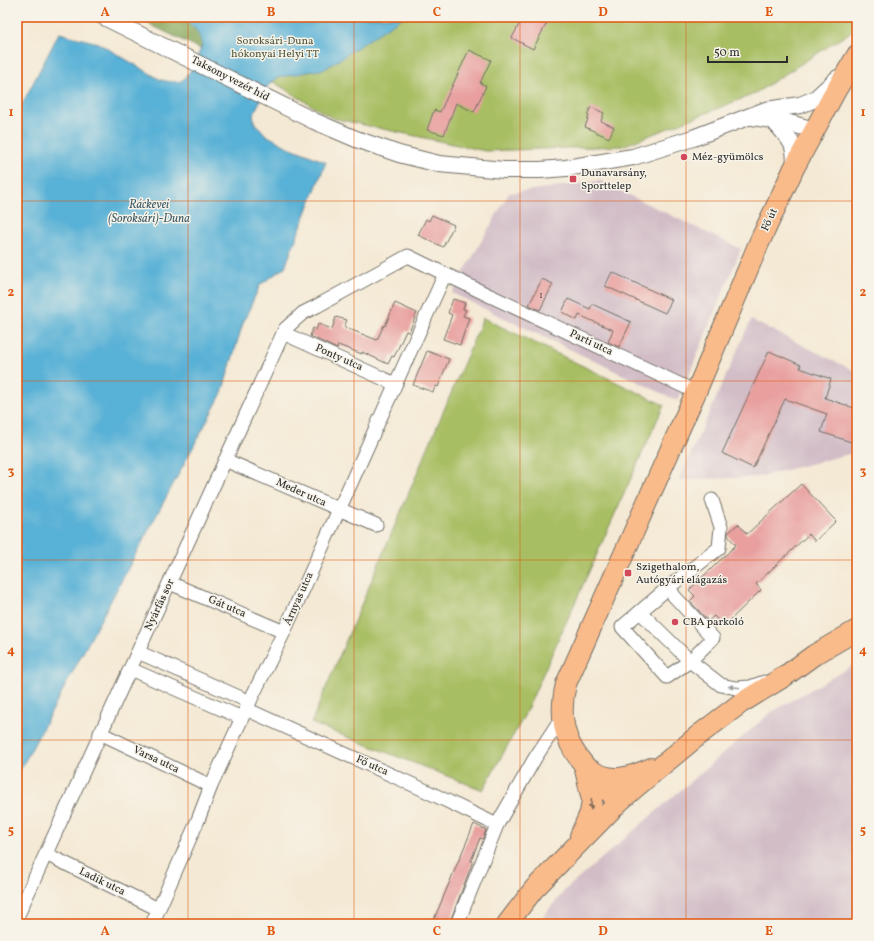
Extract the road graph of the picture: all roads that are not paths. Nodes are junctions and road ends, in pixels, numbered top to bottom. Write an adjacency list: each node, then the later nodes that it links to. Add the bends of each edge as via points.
1 (104, 17): 4 (street, Taksony vezér híd, via 314,122 399,154 439,164 504,170 566,168 633,157)
2 (854, 60): 3 (street, Taksony vezér híd, via 829,88 815,99 800,105); 6 (main road, Fő út)
3 (782, 107): 4 (street, Taksony vezér híd); 6 (street, via 792,107 800,111 810,119)
4 (749, 117): 5 (street)
5 (772, 119): 6 (street); 7 (street, via 791,140 796,156)
6 (814, 130): 7 (main road, Fő út)
7 (794, 168): 11 (main road, Fő út, via 759,243)
8 (445, 274): 9 (street, Nyárfás sor, via 408,256 303,312); 10 (street, Árnyas utca); 11 (street, Parti utca)
9 (283, 333): 10 (street, Ponty utca); 12 (street, Nyárfás sor)
10 (395, 384): 14 (street, Árnyas utca)
11 (696, 392): 26 (main road, Fő út, via 566,684 562,700)
12 (226, 460): 14 (street, Meder utca); 16 (street, Nyárfás sor)
13 (712, 500): 17 (street, via 721,527 720,548)
14 (338, 509): 15 (street, Meder utca); 20 (street, Árnyas utca)
15 (376, 525)
16 (170, 583): 20 (street, Gát utca); 21 (street, Nyárfás sor)
17 (669, 587): 18 (street); 22 (street, via 674,596 713,638)
18 (640, 612): 22 (street); 22 (street, via 622,627 667,677)
19 (857, 630): 24 (main road, via 814,655)
20 (284, 632): 25 (street, Árnyas utca)
21 (138, 652): 23 (street, Nyárfás sor); 25 (street, Fő utca)
22 (690, 661): 24 (street, one-way to 22, via 750,687 736,688 721,685)
23 (130, 669): 25 (street, Fő utca); 27 (street, Nyárfás sor)
24 (785, 676): 28 (main road, via 741,703)
25 (246, 710): 30 (street, Árnyas utca); 32 (street, Fő utca)
26 (562, 717): 29 (main road, Fő út, via 574,752); 32 (street)
27 (100, 733): 30 (street, Varsa utca); 34 (street, Nyárfás sor)
28 (669, 759): 29 (main road, via 636,775 615,779 602,776); 31 (main road)
29 (584, 765): 31 (main road); 33 (main road, one-way to 33, via 592,800 590,813)
30 (211, 786): 35 (street, Árnyas utca)
31 (619, 802): 33 (main road)
32 (497, 825): 38 (street)
33 (575, 847): 39 (main road, via 534,889)
34 (46, 854): 35 (street, Ladik utca); 36 (street, Nyárfás sor)
35 (158, 909): 37 (street, Árnyas utca)
36 (17, 917)
37 (152, 924)
38 (457, 924)
39 (507, 924)

